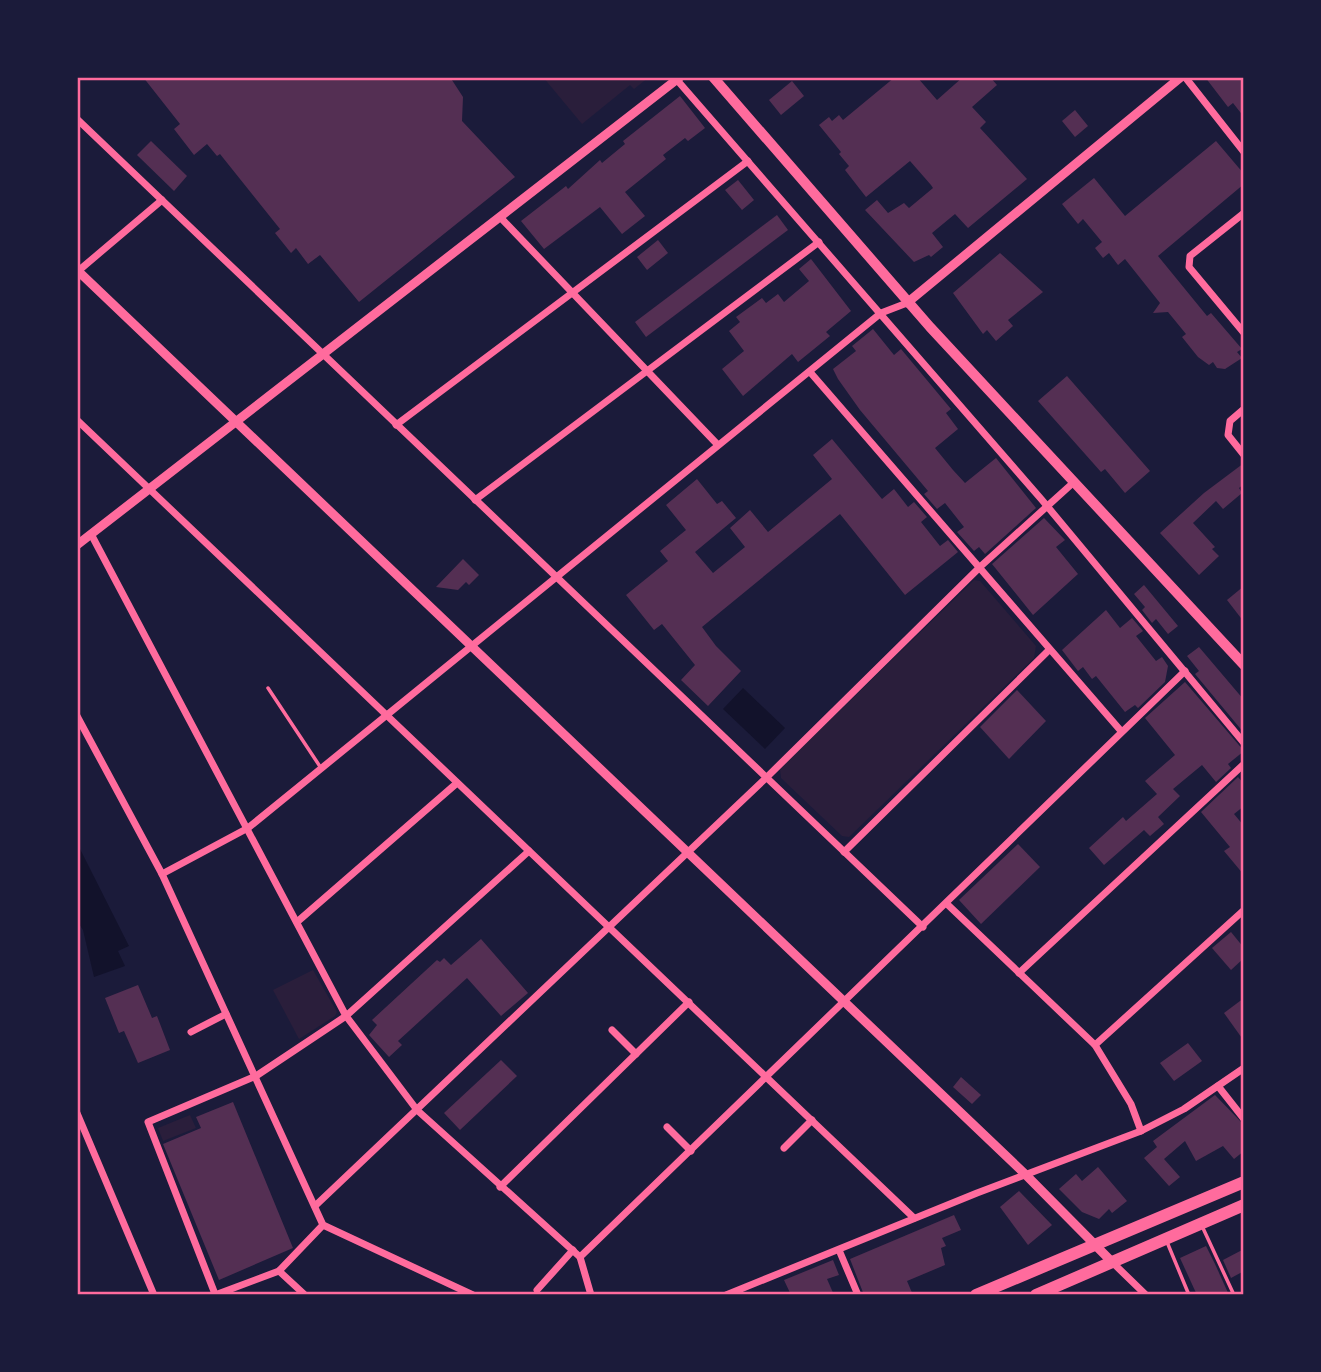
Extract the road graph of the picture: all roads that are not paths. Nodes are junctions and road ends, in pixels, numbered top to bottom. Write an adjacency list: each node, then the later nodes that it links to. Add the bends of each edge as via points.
1 (713, 77): 13 (main road)
2 (1183, 77): 5 (street); 13 (street)
3 (678, 78): 6 (street); 9 (street)
4 (77, 119): 7 (street)
5 (1244, 152)
6 (748, 161): 10 (street); 12 (street)
7 (162, 200): 11 (street); 16 (street)
8 (1244, 213): 15 (street, via 1191,256 1189,267)
9 (500, 217): 12 (street); 16 (street)
10 (819, 242): 14 (street); 17 (street)
11 (77, 271): 21 (street)
12 (573, 293): 17 (street); 22 (street)
13 (908, 303): 14 (street); 25 (main road)
14 (881, 313): 18 (street); 28 (street)
15 (1244, 333)
16 (322, 355): 21 (street); 22 (street)
17 (648, 370): 23 (street); 27 (street)
18 (810, 372): 23 (street); 31 (street)
19 (1244, 409): 24 (street, via 1230,421 1228,435)
20 (77, 420): 26 (street)
21 (236, 422): 26 (street); 33 (street)
22 (396, 425): 27 (street)
23 (717, 444): 32 (street)
24 (1244, 455)
25 (1074, 482): 28 (street); 35 (main road)
26 (148, 488): 29 (street); 39 (street)
27 (475, 500): 32 (street)
28 (1047, 506): 31 (street); 36 (street)
29 (91, 534): 30 (street); 46 (street)
30 (77, 545)
31 (981, 566): 34 (street); 44 (street)
32 (558, 578): 33 (street); 44 (street)
33 (472, 646): 39 (street); 48 (street)
34 (1049, 650): 40 (street); 49 (street)
35 (1244, 665)
36 (1185, 671): 40 (street); 41 (street)
37 (268, 688): 43 (lane)
38 (77, 716): 50 (street)
39 (388, 716): 43 (street); 45 (street)
40 (1121, 732): 51 (street)
41 (1244, 743)
42 (1244, 764): 56 (street)
43 (322, 769): 46 (street)
44 (765, 778): 48 (street); 49 (street)
45 (457, 783): 47 (street); 53 (street)
46 (248, 828): 50 (street); 53 (street)
47 (528, 851): 54 (street); 60 (street)
48 (688, 852): 54 (street); 58 (street)
49 (844, 852): 55 (street)
50 (162, 874): 59 (street)
51 (947, 904): 55 (street); 56 (street)
52 (1244, 910): 63 (street)
53 (297, 922): 60 (street)
54 (609, 927): 57 (street); 69 (street)
55 (923, 927): 58 (street)
56 (1019, 973): 63 (street)
57 (689, 1002): 64 (street); 67 (street)
58 (845, 1003): 67 (street); 77 (street)
59 (226, 1014): 62 (street); 66 (street)
60 (346, 1016): 66 (street); 69 (street)
61 (612, 1030): 64 (street)
62 (191, 1032)
63 (1095, 1045): 74 (street, via 1131,1104)
64 (636, 1054): 79 (street)
65 (1244, 1068): 68 (street)
66 (256, 1076): 81 (street); 93 (street, via 148,1122)
67 (767, 1077): 72 (street); 76 (street)
68 (1218, 1086): 71 (street); 74 (street)
69 (417, 1110): 79 (street); 81 (street)
70 (77, 1113): 94 (street)
71 (1244, 1119)
72 (812, 1120): 75 (street); 82 (street)
73 (667, 1127): 76 (street)
74 (1141, 1131): 77 (street)
75 (784, 1148)
76 (691, 1151): 89 (street)
77 (1025, 1174): 82 (street); 86 (street)
78 (1244, 1182): 86 (highway)
79 (500, 1187): 87 (street)
80 (1244, 1205): 83 (highway)
81 (315, 1206): 84 (street)
82 (914, 1218): 88 (street)
83 (1202, 1224): 85 (highway); 104 (lane)
84 (323, 1225): 91 (street); 96 (street)
85 (1166, 1239): 90 (highway); 103 (lane)
86 (1095, 1244): 90 (street); 100 (highway)
87 (573, 1250): 89 (street); 92 (street)
88 (839, 1250): 98 (street); 99 (street)
89 (580, 1257): 97 (street)
90 (1112, 1262): 101 (highway); 102 (street)
91 (279, 1272): 93 (street); 95 (street)
92 (537, 1290)
93 (215, 1294)
94 (154, 1295)
95 (305, 1295)
96 (473, 1295)
97 (591, 1295)
98 (726, 1295)
99 (858, 1295)
100 (976, 1295)
101 (1036, 1295)
102 (1146, 1295)
103 (1189, 1295)
104 (1234, 1295)

